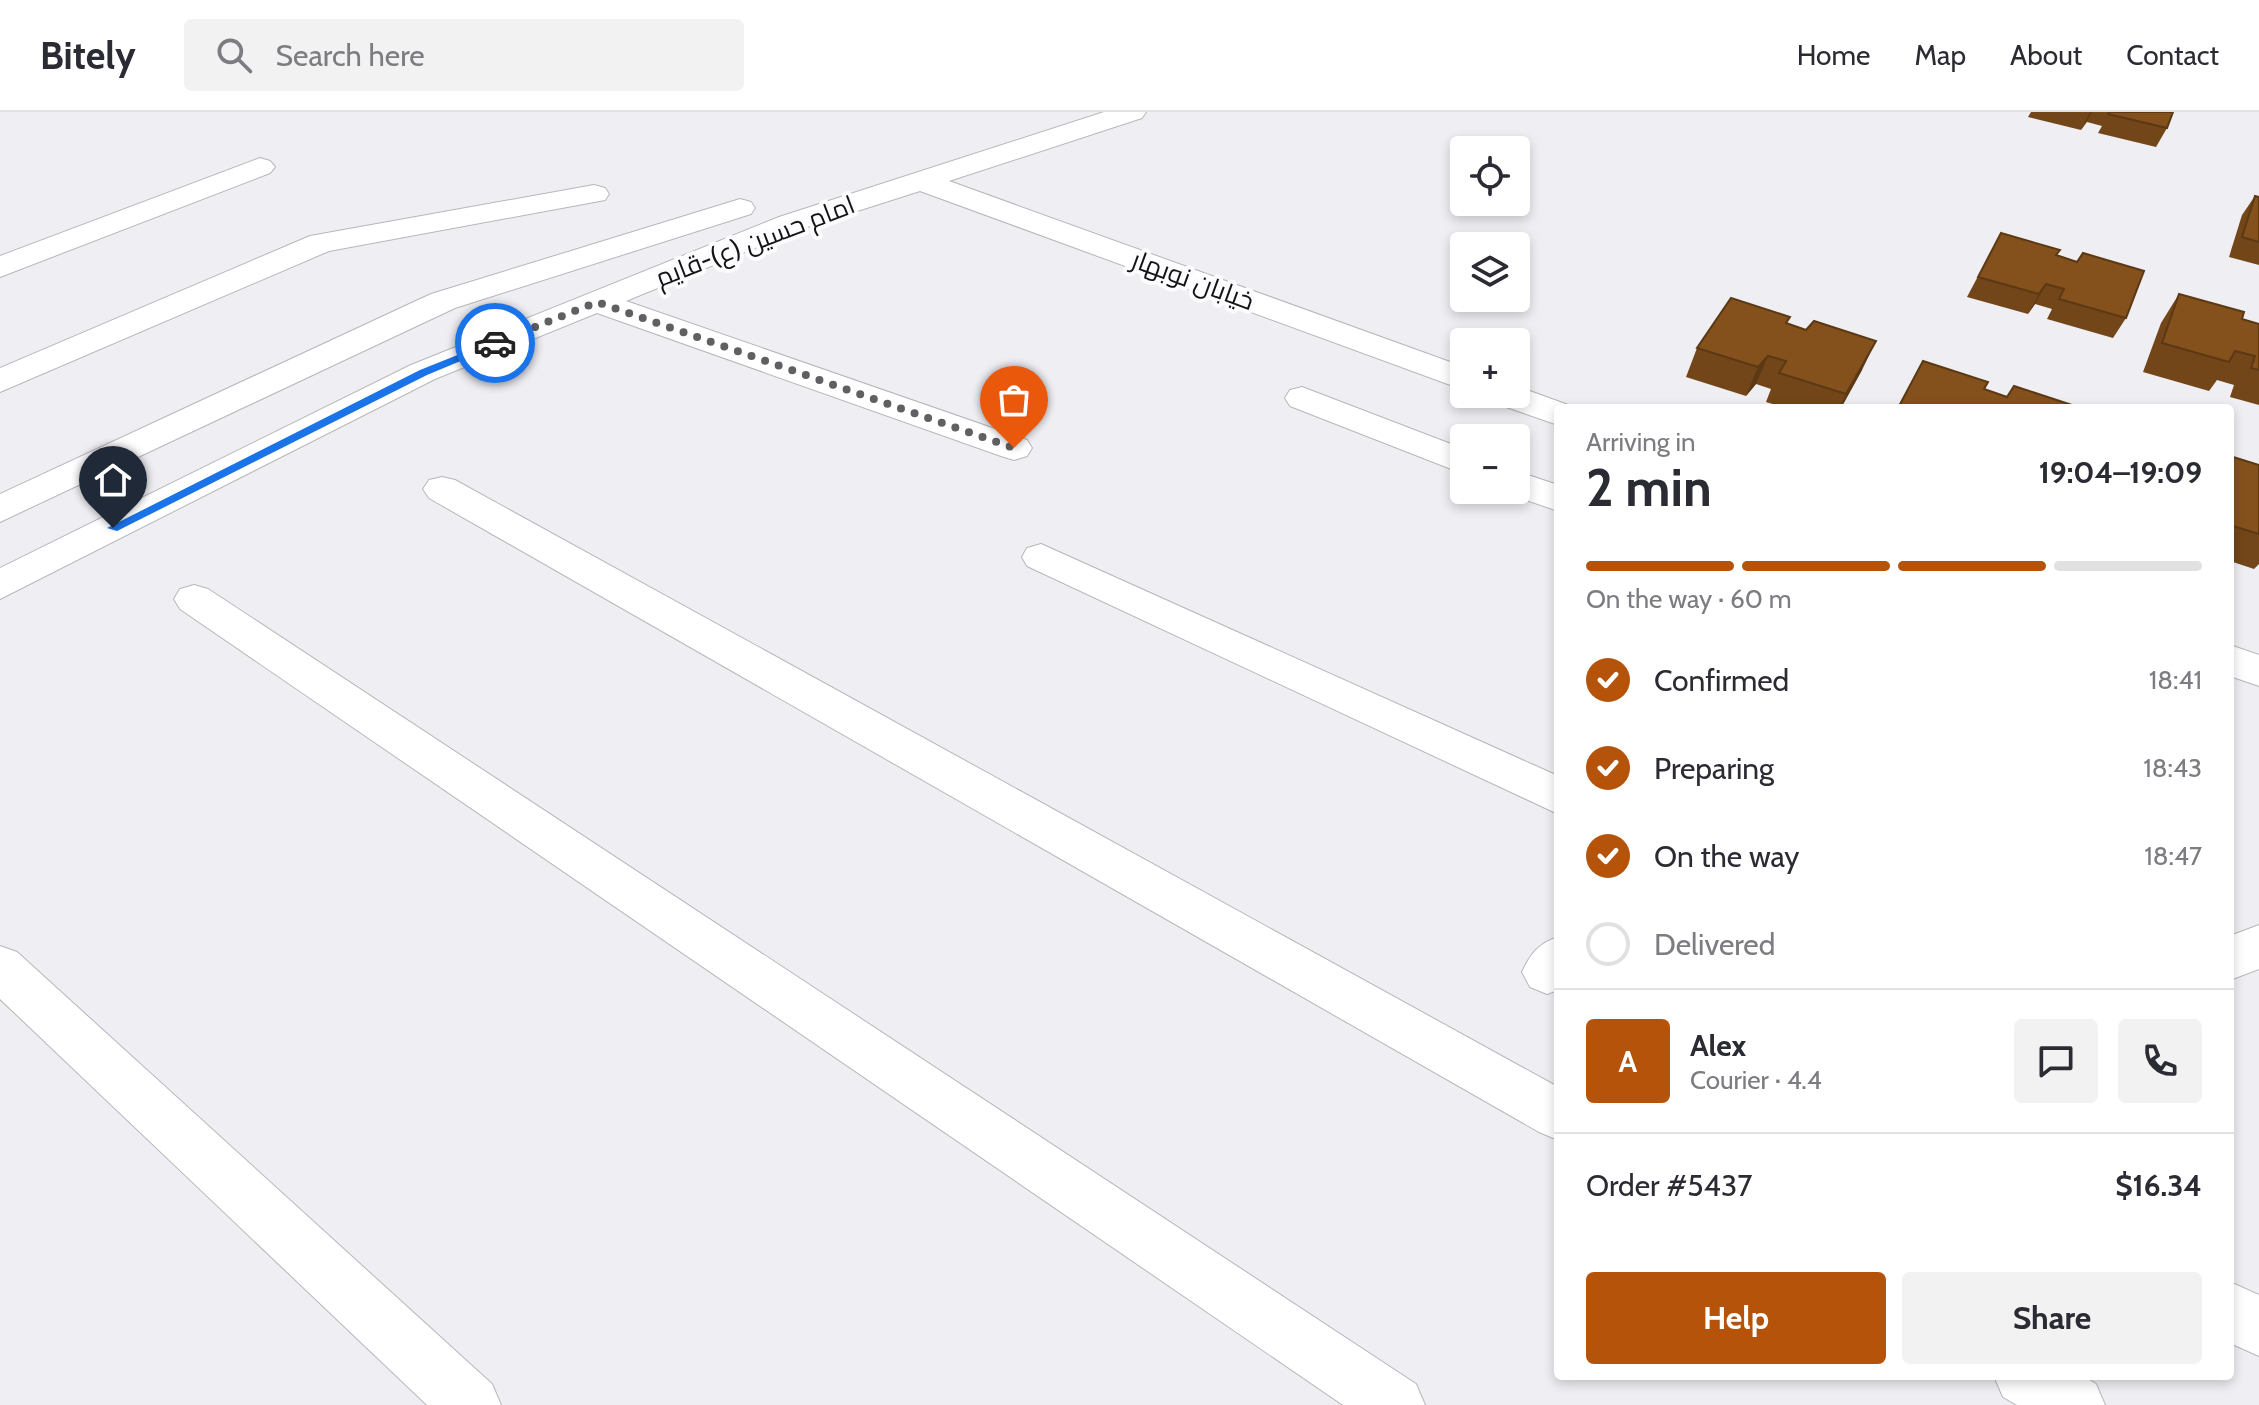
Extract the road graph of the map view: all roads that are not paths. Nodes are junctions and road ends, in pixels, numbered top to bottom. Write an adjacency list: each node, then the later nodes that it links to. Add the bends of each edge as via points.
1 (1132, 112): 3 (street, امام حسین (ع)-قایم)
2 (260, 167): 6 (street)
3 (921, 181): 7 (street, امام حسین (ع)-قایم, via 790,223); 8 (street, خیابان نوبهار)
4 (594, 194): 9 (street, via 321,243)
5 (740, 208): 18 (street, via 443,301)
6 (0, 267)
7 (597, 302): 13 (street); 20 (street, امام حسین (ع)-قایم, via 423,372)
8 (1450, 374)
9 (0, 381)
10 (1302, 398): 14 (street)
11 (1530, 404): 12 (street)
12 (1554, 413)
13 (1014, 448)
14 (1450, 456)
15 (1530, 488): 17 (street)
16 (442, 489): 28 (street)
17 (1554, 497)
18 (0, 509)
19 (1041, 557): 24 (street)
20 (0, 585)
21 (194, 599): 33 (street)
22 (2234, 662): 23 (street)
23 (2259, 671)
24 (1554, 794)
25 (2259, 946): 26 (street)
26 (2234, 957)
27 (0, 967): 32 (street)
28 (1554, 1113)
29 (2234, 1313): 30 (street)
30 (2259, 1327)
31 (2031, 1380): 34 (street)
32 (471, 1405)
33 (1395, 1405)
34 (2075, 1405)

